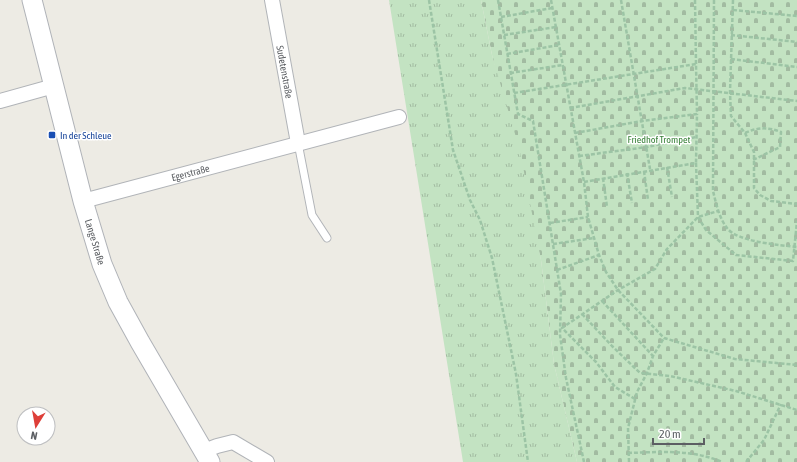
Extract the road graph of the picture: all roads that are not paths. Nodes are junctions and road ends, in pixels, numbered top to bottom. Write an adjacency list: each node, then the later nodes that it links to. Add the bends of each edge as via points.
1 (32, 0): 3 (street, Lange Straße)
2 (272, 0): 6 (street, Sudetenstraße)
3 (54, 86): 4 (street); 7 (street, Lange Straße)
4 (0, 101)
5 (399, 117): 6 (street, Egerstraße)
6 (298, 143): 7 (street, Egerstraße); 8 (lane, via 312,216)
7 (83, 201): 9 (street, Lange Straße, via 102,264 118,302)
8 (327, 238)
9 (207, 457): 10 (street, via 217,446 233,442)
10 (267, 462)

